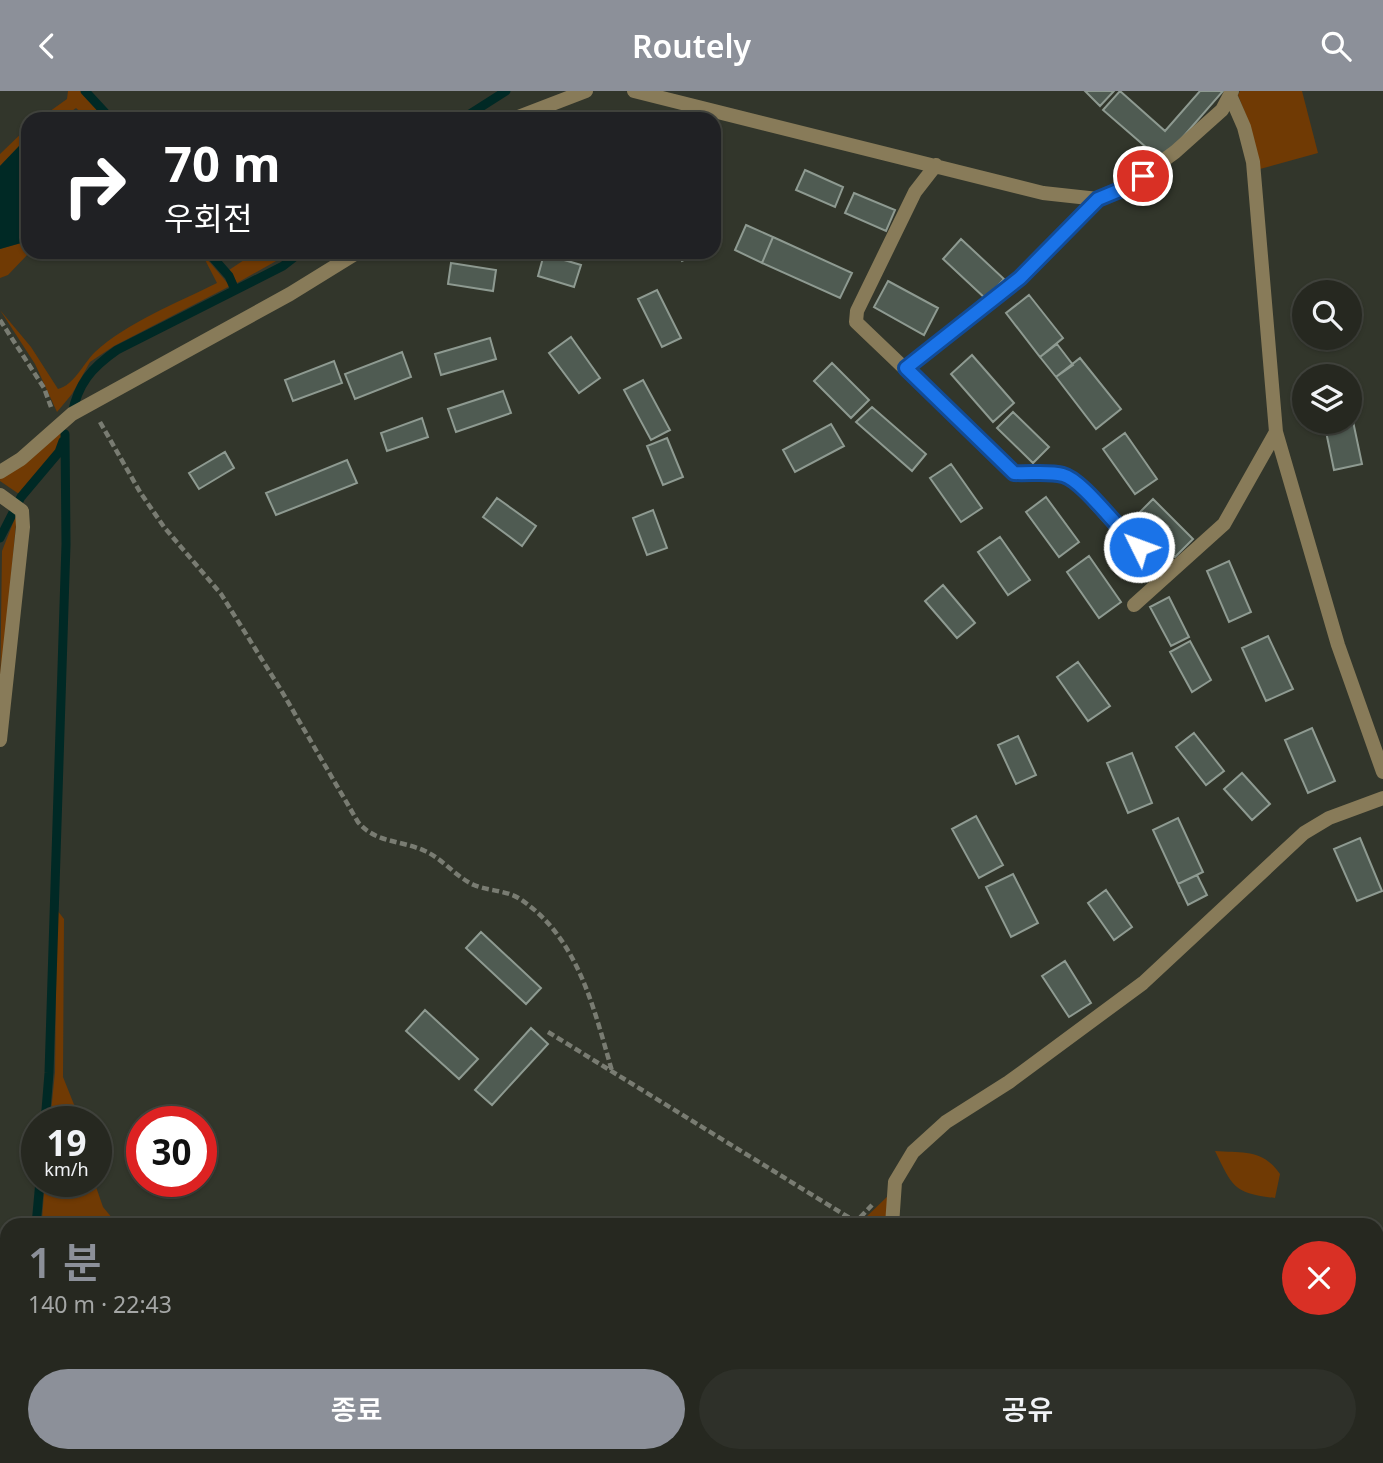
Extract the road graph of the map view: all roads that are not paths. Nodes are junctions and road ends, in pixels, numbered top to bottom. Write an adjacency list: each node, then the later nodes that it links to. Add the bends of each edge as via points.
1 (586, 91): 4 (street)
2 (634, 91): 5 (street)
3 (1231, 93): 8 (street, via 1222,110 1175,152 1127,187); 11 (street, via 1253,162)
4 (531, 112)
5 (720, 112)
6 (721, 112): 7 (street)
7 (936, 165): 8 (street, via 1043,194); 10 (street, via 915,192 856,322)
8 (1098, 199): 10 (street, via 1020,278)
9 (347, 259): 12 (street, via 57,424 21,459)
10 (906, 368): 14 (street, via 1014,473 1064,475 1082,487 1124,535 1154,558)
11 (1276, 432): 14 (street, via 1224,524); 17 (street, via 1338,645)
12 (0, 472)
13 (0, 495): 16 (street, via 22,512 23,527)
14 (1174, 566): 15 (street)
15 (1133, 605)
16 (0, 740)
17 (1383, 772)
18 (1383, 798): 19 (street, via 1329,818 1304,833 1143,983 1009,1083 946,1122 913,1152 895,1182)
19 (892, 1218)

